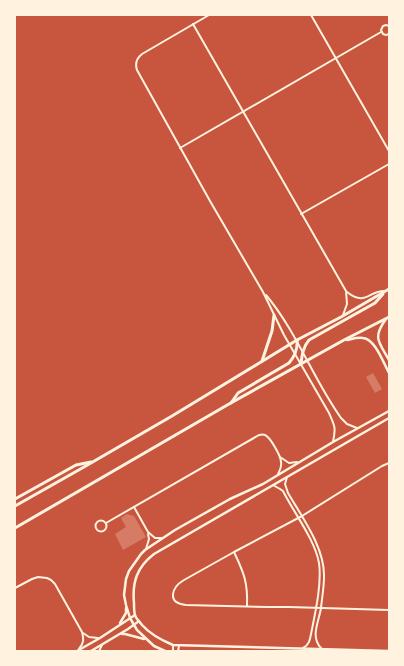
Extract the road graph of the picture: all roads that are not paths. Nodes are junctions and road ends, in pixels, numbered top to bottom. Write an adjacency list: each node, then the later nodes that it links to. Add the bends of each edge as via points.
1 (209, 15): 3 (street)
2 (311, 15): 7 (street)
3 (193, 24): 8 (street); 9 (street, via 142,54 136,64)
4 (389, 26): 5 (street, via 383,26)
5 (381, 32): 6 (street); 7 (street)
6 (389, 34)
7 (336, 58): 8 (street); 10 (street)
8 (243, 112): 9 (street); 12 (street)
9 (180, 148): 15 (street)
10 (389, 151)
11 (389, 164): 12 (street)
12 (301, 214): 14 (street)
13 (388, 290): 14 (street, via 366,298 355,297); 17 (main road); 22 (main road, via 375,303 309,340)
14 (346, 291): 17 (street, via 347,304)
15 (263, 292): 16 (street); 19 (street)
16 (274, 315): 21 (street); 24 (main road, via 272,331)
17 (342, 317): 19 (main road)
18 (388, 318): 20 (main road); 25 (street, via 377,337)
19 (297, 340): 21 (main road); 22 (street); 23 (main road)
20 (344, 340): 26 (main road); 28 (street, via 367,339 375,346)
21 (290, 344): 23 (street); 24 (main road)
22 (302, 351): 26 (street); 27 (main road)
23 (295, 354): 27 (street); 29 (main road, via 289,363 238,393)
24 (262, 360): 35 (main road)
25 (389, 360)
26 (307, 361): 27 (main road); 32 (street, via 340,418)
27 (301, 365): 29 (main road); 33 (street, via 332,420 335,431)
28 (389, 372)
29 (229, 404): 47 (main road)
30 (389, 411): 32 (street)
31 (389, 418): 39 (street)
32 (358, 428): 33 (street)
33 (333, 442): 36 (street)
34 (280, 457): 36 (street, via 289,464); 38 (street, via 282,464); 43 (street, via 270,439 263,434 259,435)
35 (92, 462): 41 (main road, via 76,465); 42 (main road)
36 (298, 462): 38 (street)
37 (389, 463): 44 (street)
38 (278, 474): 49 (street)
39 (287, 476): 40 (street); 44 (street, via 287,490)
40 (273, 485): 45 (street, via 283,491); 58 (street, via 146,561 135,581)
41 (15, 499)
42 (15, 506)
43 (134, 507): 46 (street); 48 (street)
44 (302, 516): 45 (street); 56 (street, via 317,543 323,562)
45 (298, 518): 51 (street); 55 (street, via 316,553 319,580)
46 (106, 523): 46 (street, via 98,521 96,529 102,532)
47 (15, 528)
48 (148, 532): 49 (street, via 156,538); 50 (street, via 149,539)
49 (165, 537): 50 (street)
50 (145, 550): 53 (street, via 126,578)
51 (234, 552): 54 (street, via 246,582); 54 (street, via 179,583 173,594 174,599 181,605)
52 (15, 588): 63 (street, via 38,577 51,580)
53 (126, 605): 59 (street); 61 (street, via 126,613)
54 (247, 606): 55 (street)
55 (316, 608): 56 (street); 71 (street, via 309,643)
56 (321, 608): 57 (street); 72 (street, via 315,636)
57 (389, 610)
58 (135, 615): 59 (street); 60 (street)
59 (130, 618): 61 (street); 62 (street)
60 (139, 621): 62 (street); 68 (street, via 153,636)
61 (119, 625): 65 (street)
62 (134, 625): 64 (street); 66 (street)
63 (82, 632): 65 (street, via 89,637); 73 (street, via 84,642)
64 (120, 634): 66 (street); 67 (street)
65 (100, 638): 73 (street)
66 (146, 639): 69 (street)
67 (102, 645): 74 (street); 75 (street)
68 (173, 645): 70 (street); 78 (street)
69 (154, 646): 76 (street); 77 (street)
70 (179, 646): 71 (street); 79 (street)
71 (301, 649): 72 (street)
72 (322, 649): 80 (street)
73 (77, 651)
74 (91, 651)
75 (99, 651)
76 (160, 651)
77 (165, 651)
78 (173, 651)
79 (178, 651)
80 (389, 651)

